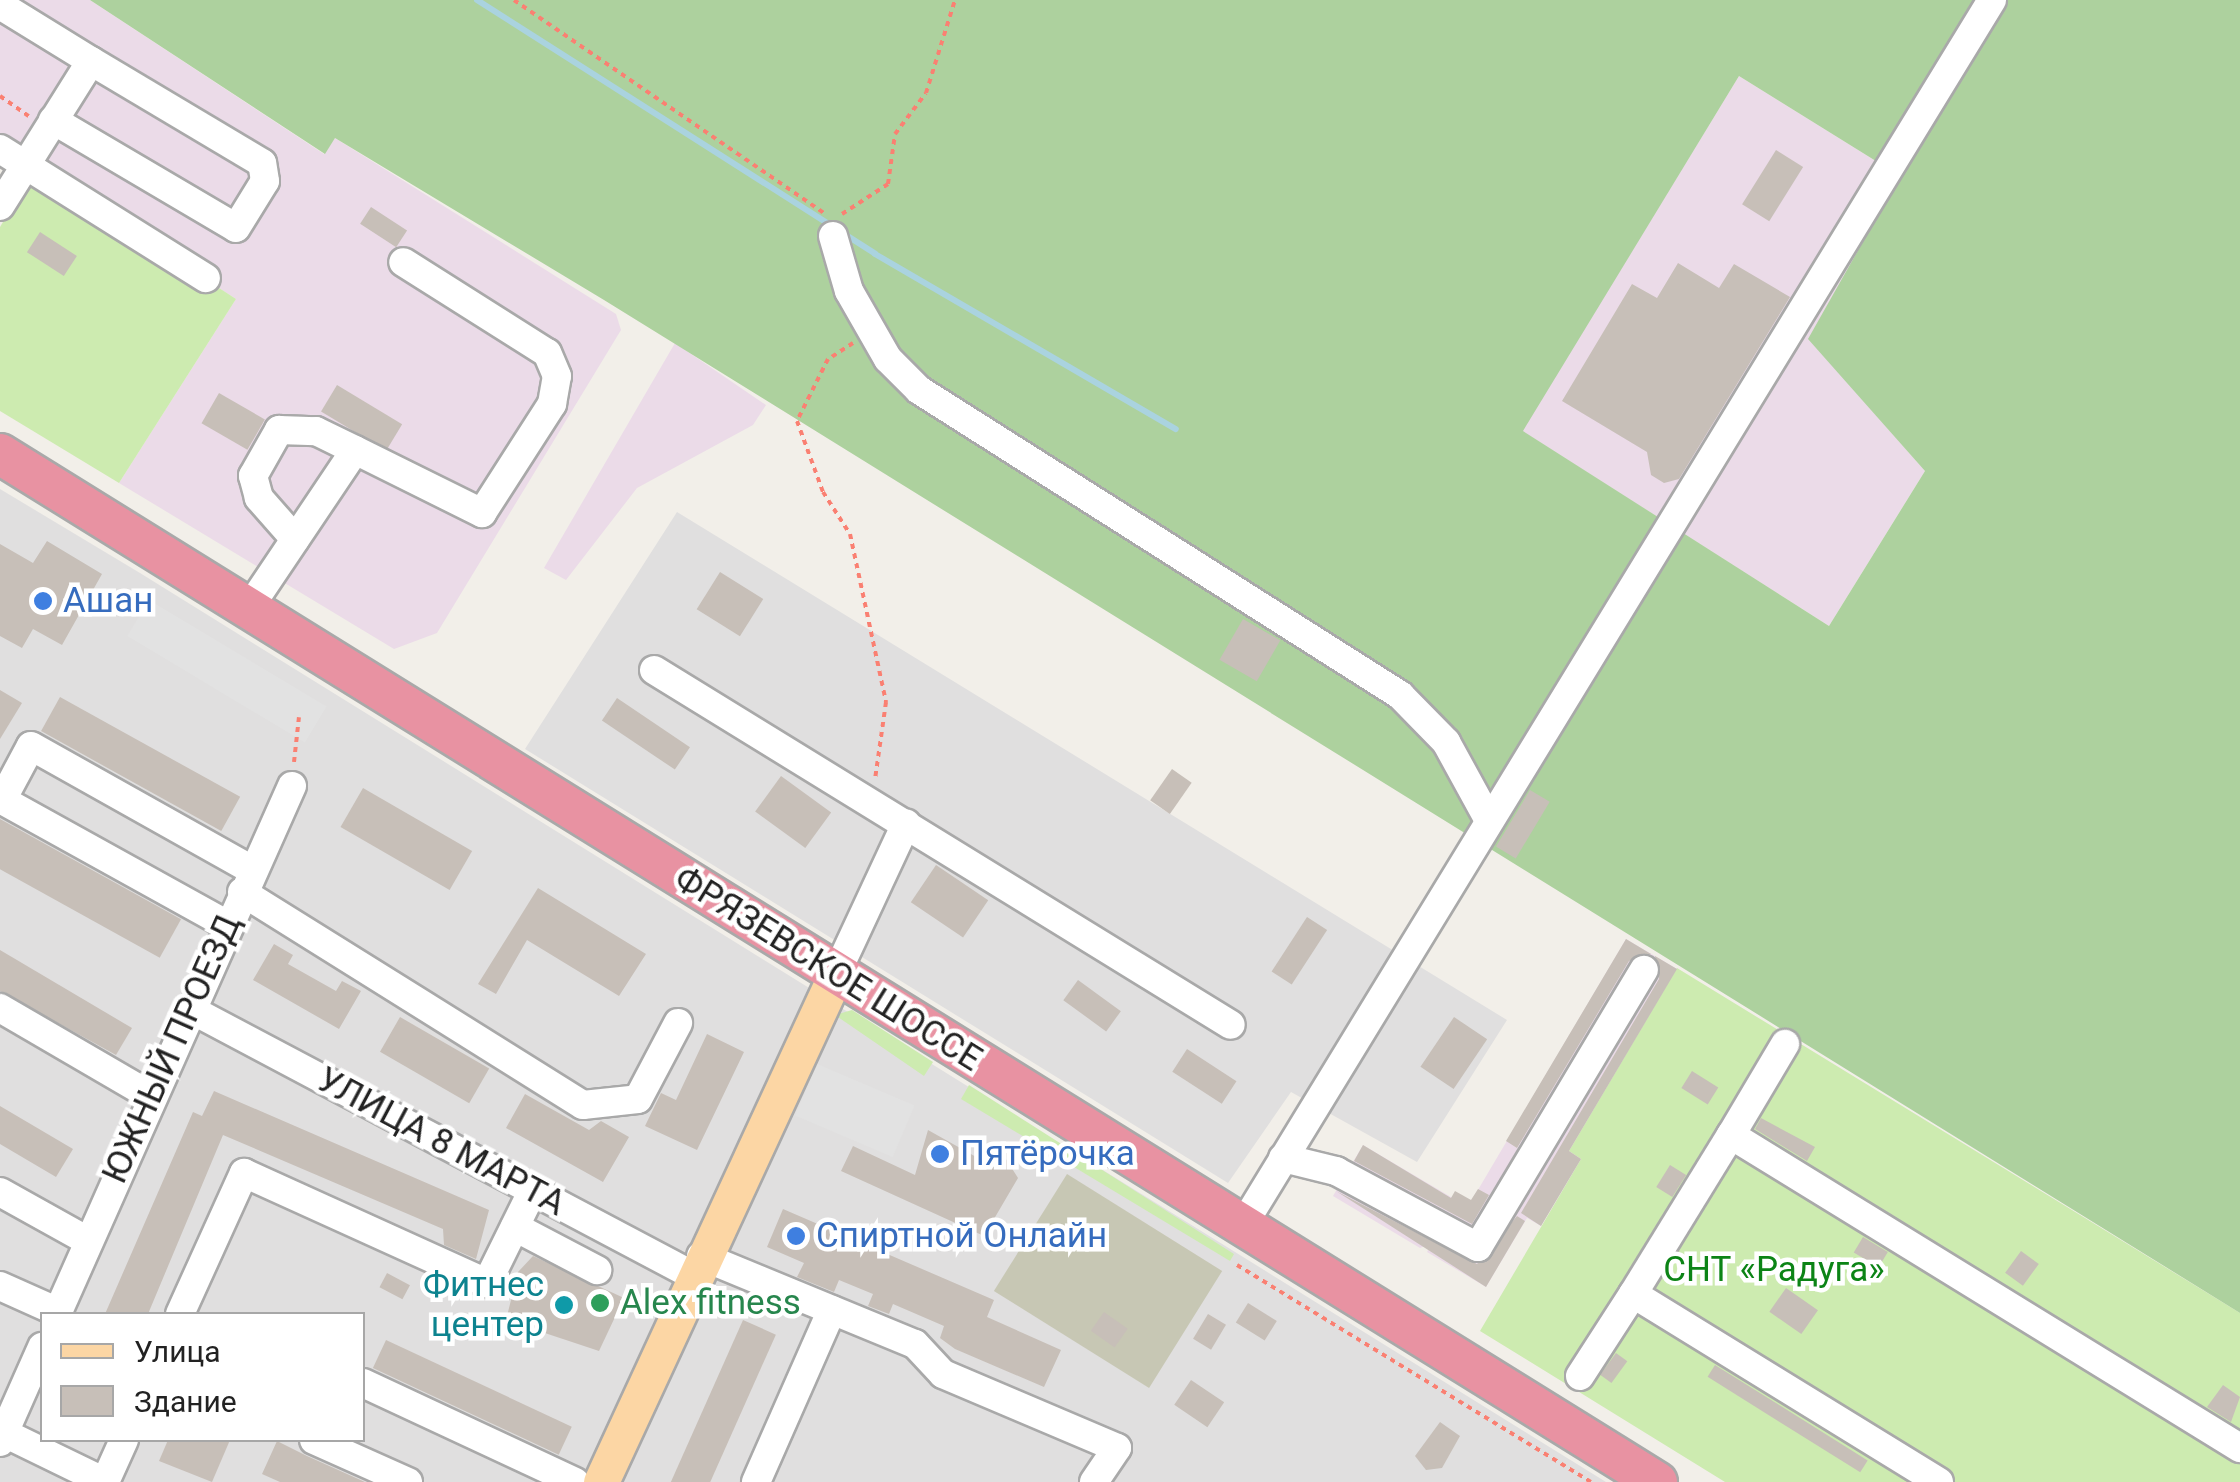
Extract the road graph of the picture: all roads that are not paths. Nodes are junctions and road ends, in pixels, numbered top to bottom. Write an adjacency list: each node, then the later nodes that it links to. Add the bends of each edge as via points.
1 (1992, 0): 18 (street)
2 (0, 5): 3 (street)
3 (91, 61): 4 (street); 4 (street, via 262,164 265,181 236,228)
4 (51, 124): 6 (street)
5 (0, 149): 6 (street)
6 (25, 165): 7 (street); 10 (street)
7 (0, 206)
8 (833, 236): 18 (street, via 849,291 888,359 919,390 1400,695 1446,742)
9 (403, 262): 11 (street, via 547,353 557,376 552,404 482,514)
10 (206, 278)
11 (355, 450): 13 (street); 13 (street, via 316,431 279,430 253,476 259,498)
12 (0, 454): 14 (highway, ФРЯЗЕВСКОЕ ШОССЕ)
13 (295, 539): 14 (street)
14 (250, 608): 23 (highway, ФРЯЗЕВСКОЕ ШОССЕ)
15 (654, 670): 19 (street)
16 (292, 786): 20 (street, ЮЖНЫЙ ПРОЕЗД)
17 (1, 797): 20 (street, via 31,746); 21 (street)
18 (1488, 817): 31 (street)
19 (906, 824): 23 (street); 27 (street)
20 (247, 881): 21 (street, ЮЖНЫЙ ПРОЕЗД); 26 (street, via 583,1105 638,1100)
21 (226, 924): 25 (street, ЮЖНЫЙ ПРОЕЗД)
22 (1644, 970): 31 (street, via 1478,1247 1336,1171)
23 (836, 974): 34 (highway, ФРЯЗЕВСКОЕ ШОССЕ); 37 (main road)
24 (0, 1008): 29 (street)
25 (190, 1009): 29 (street, ЮЖНЫЙ ПРОЕЗД); 32 (street, УЛИЦА 8 МАРТА)
26 (678, 1023)
27 (1230, 1025)
28 (1785, 1044): 30 (street)
29 (152, 1096): 36 (street, ЮЖНЫЙ ПРОЕЗД)
30 (1731, 1134): 40 (street); 51 (street)
31 (1283, 1158): 34 (street)
32 (533, 1190): 35 (street); 37 (street, УЛИЦА 8 МАРТА)
33 (0, 1192): 36 (street)
34 (1243, 1225): 58 (highway, ФРЯЗЕВСКОЕ ШОССЕ)
35 (514, 1228): 38 (street); 44 (street, via 487,1283 244,1172)
36 (88, 1241): 43 (street, ЮЖНЫЙ ПРОЕЗД)
37 (696, 1266): 41 (street, УЛИЦА 8 МАРТА); 55 (main road)
38 (596, 1270)
39 (0, 1286): 42 (street)
40 (1633, 1294): 46 (street); 59 (street)
41 (832, 1310): 56 (street); 57 (street, УЛИЦА 8 МАРТА, via 914,1344 942,1374 1117,1448)
42 (55, 1312)
43 (57, 1312)
44 (181, 1312)
45 (40, 1351): 48 (street)
46 (1580, 1376)
47 (365, 1384): 54 (street)
48 (1, 1436): 52 (street)
49 (123, 1442): 52 (street)
50 (318, 1442): 53 (street)
51 (2240, 1448)
52 (105, 1482)
53 (408, 1482)
54 (574, 1482)
55 (601, 1482)
56 (756, 1482)
57 (1094, 1482)
58 (1657, 1482)
59 (1939, 1482)

